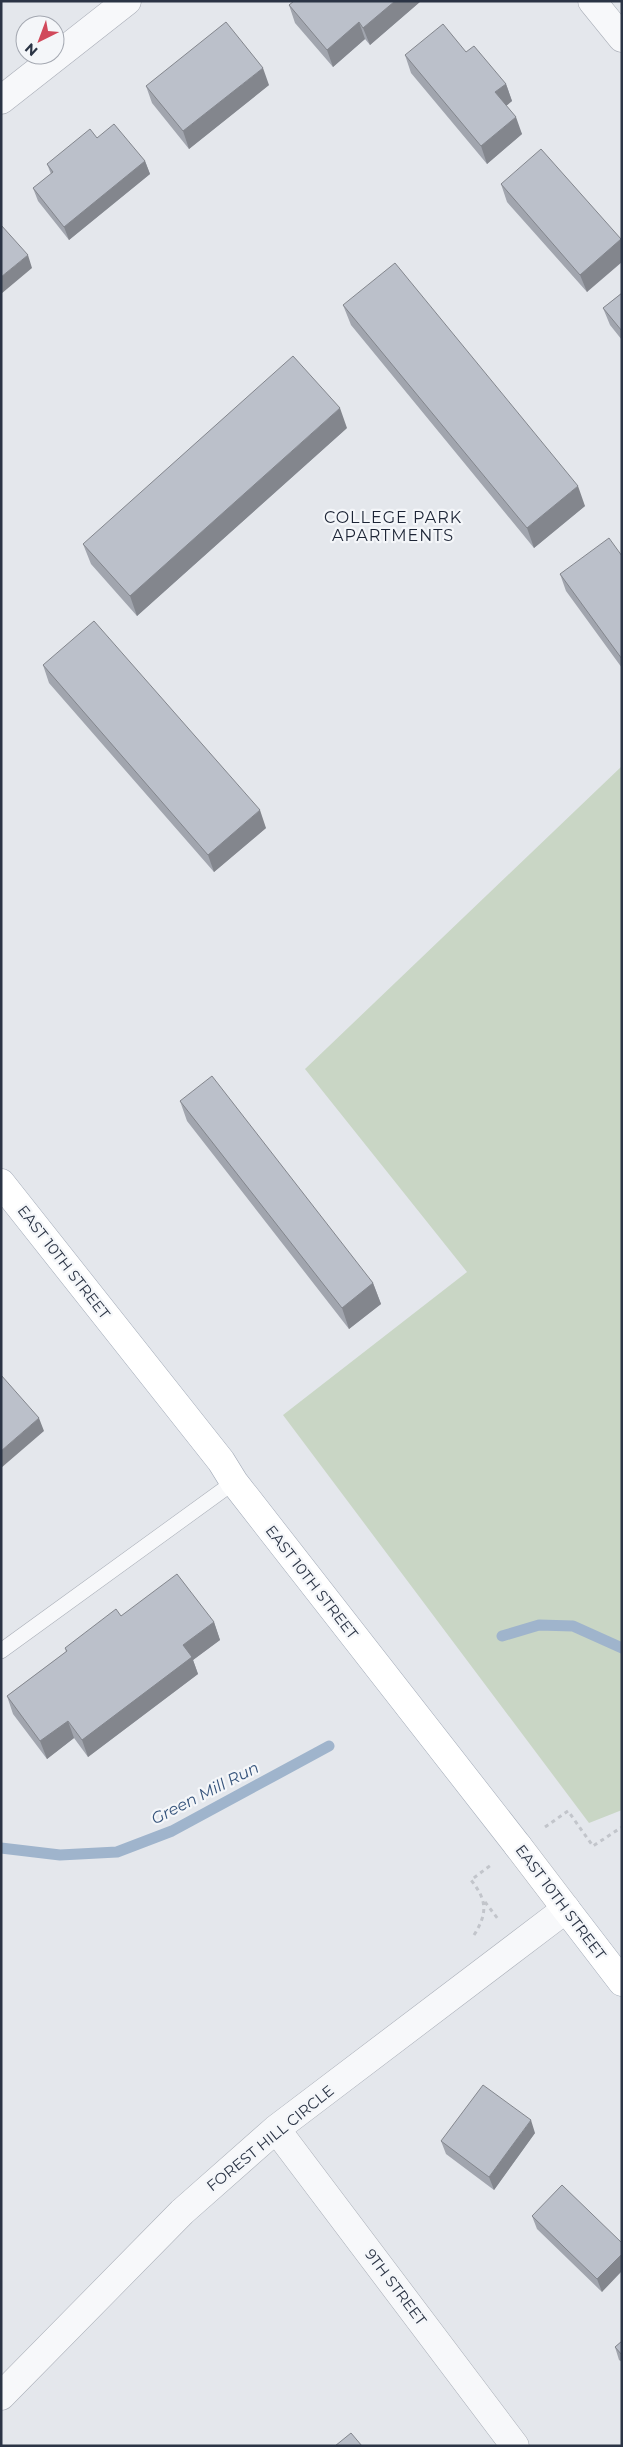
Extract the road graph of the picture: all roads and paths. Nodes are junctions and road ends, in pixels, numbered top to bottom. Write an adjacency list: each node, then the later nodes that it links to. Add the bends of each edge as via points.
1 (127, 1): 4 (street)
2 (592, 1): 3 (street)
3 (622, 38)
4 (1, 100)
5 (1, 1183): 6 (main road, EAST 10TH STREET, via 222,1461)
6 (234, 1482): 7 (lane); 10 (main road, EAST 10TH STREET)
7 (1, 1651)
8 (568, 1811): 9 (path, via 593,1846)
9 (622, 1827)
10 (566, 1909): 11 (main road, EAST 10TH STREET); 12 (street, FOREST HILL CIRCLE)
11 (622, 1982)
12 (276, 2129): 13 (street, FOREST HILL CIRCLE, via 182,2212); 14 (street, 9TH STREET)
13 (1, 2396)
14 (515, 2446)

